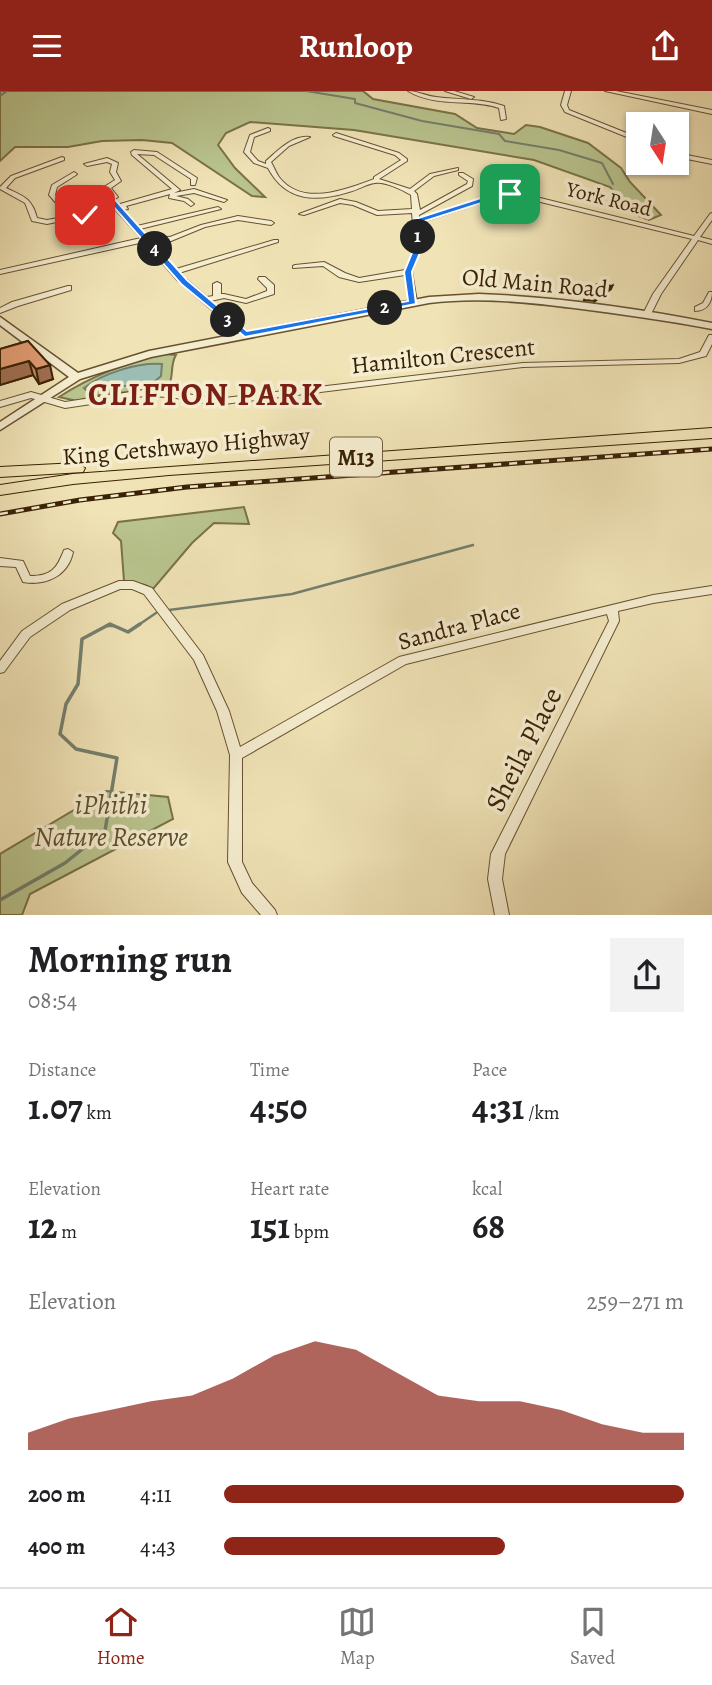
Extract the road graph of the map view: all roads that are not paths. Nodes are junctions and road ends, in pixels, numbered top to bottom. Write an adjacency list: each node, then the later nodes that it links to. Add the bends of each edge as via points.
1 (411, 91): 5 (street, via 435,99)
2 (449, 91): 5 (street)
3 (568, 91): 10 (street, via 567,111)
4 (608, 91): 6 (street)
5 (488, 102): 7 (street, via 502,107)
6 (712, 112)
7 (503, 119)
8 (268, 130): 16 (street, via 253,137 247,152)
9 (336, 135): 18 (street, via 404,157)
10 (626, 136)
11 (307, 137): 16 (street, via 287,145 269,160)
12 (690, 158): 14 (street)
13 (62, 159): 23 (street, via 13,177 2,188 30,204 34,220 40,222 84,215)
14 (712, 162)
15 (88, 164): 25 (street, via 115,163 113,173 118,181 107,188)
16 (270, 167): 18 (street, via 295,192 312,197 337,195)
17 (74, 174): 23 (street, via 54,185 52,195 59,203)
18 (377, 180): 20 (street)
19 (193, 184): 25 (street, via 194,178 155,153 135,152 177,190)
20 (411, 191): 28 (street); 28 (street, via 432,175 458,172 471,180 470,185)
21 (167, 196): 22 (street, via 192,190); 24 (street); 25 (street)
22 (224, 200)
23 (79, 202): 25 (street, via 103,194)
24 (191, 205)
25 (123, 208): 31 (street)
26 (218, 209): 31 (street)
27 (302, 214): 28 (street, via 340,201 377,213)
28 (417, 215): 33 (street, York Road, via 516,194); 41 (street, via 418,248)
29 (712, 215): 33 (street)
30 (271, 223): 32 (street, via 238,218 169,239)
31 (138, 228): 32 (street)
32 (146, 239): 39 (street); 40 (street)
33 (698, 239): 35 (street, York Road); 51 (street)
34 (276, 241): 40 (street)
35 (712, 242)
36 (334, 258): 37 (street)
37 (324, 264): 38 (street); 41 (street, via 359,281)
38 (295, 267)
39 (0, 272)
40 (174, 272): 47 (street)
41 (408, 272): 48 (street)
42 (262, 279): 46 (street, via 273,291 243,301)
43 (218, 284): 46 (street)
44 (68, 288): 50 (street)
45 (712, 294): 49 (street)
46 (217, 296): 47 (street)
47 (205, 300): 54 (street)
48 (413, 302): 51 (street, Old Main Road, via 489,296); 54 (street, Old Main Road)
49 (698, 309)
50 (0, 311)
51 (647, 314): 53 (street, Old Main Road)
52 (0, 320): 56 (street)
53 (712, 326)
54 (245, 334): 56 (street, Old Main Road, via 163,350)
55 (712, 337): 57 (street, Hamilton Crescent, via 702,355 680,361 508,366 216,402 160,393 65,404)
56 (76, 377): 57 (street, Old Main Road)
57 (44, 398): 58 (street, Hamilton Crescent, via 28,396); 60 (street, Old Main Road)
58 (0, 404)
59 (712, 423): 62 (highway, King Cetshwayo Highway / M13)
60 (0, 426)
61 (712, 433): 65 (highway, King Cetshwayo Highway / M13, via 169,470)
62 (85, 468): 63 (highway); 64 (highway, King Cetshwayo Highway / M13)
63 (0, 472)
64 (0, 479)
65 (0, 490)
66 (68, 551): 67 (street, via 62,570 35,581 27,579 19,564)
67 (0, 562)
68 (712, 590): 69 (street, Sandra Place)
69 (612, 610): 71 (street, Sandra Place, via 403,660); 73 (street, Sheila Place, via 614,621 498,854 495,879)
70 (0, 669): 71 (street, via 26,634 66,607 120,585 139,586 174,623 204,668)
71 (236, 755): 72 (street, via 235,862 247,888)
72 (270, 915)
73 (502, 915)

